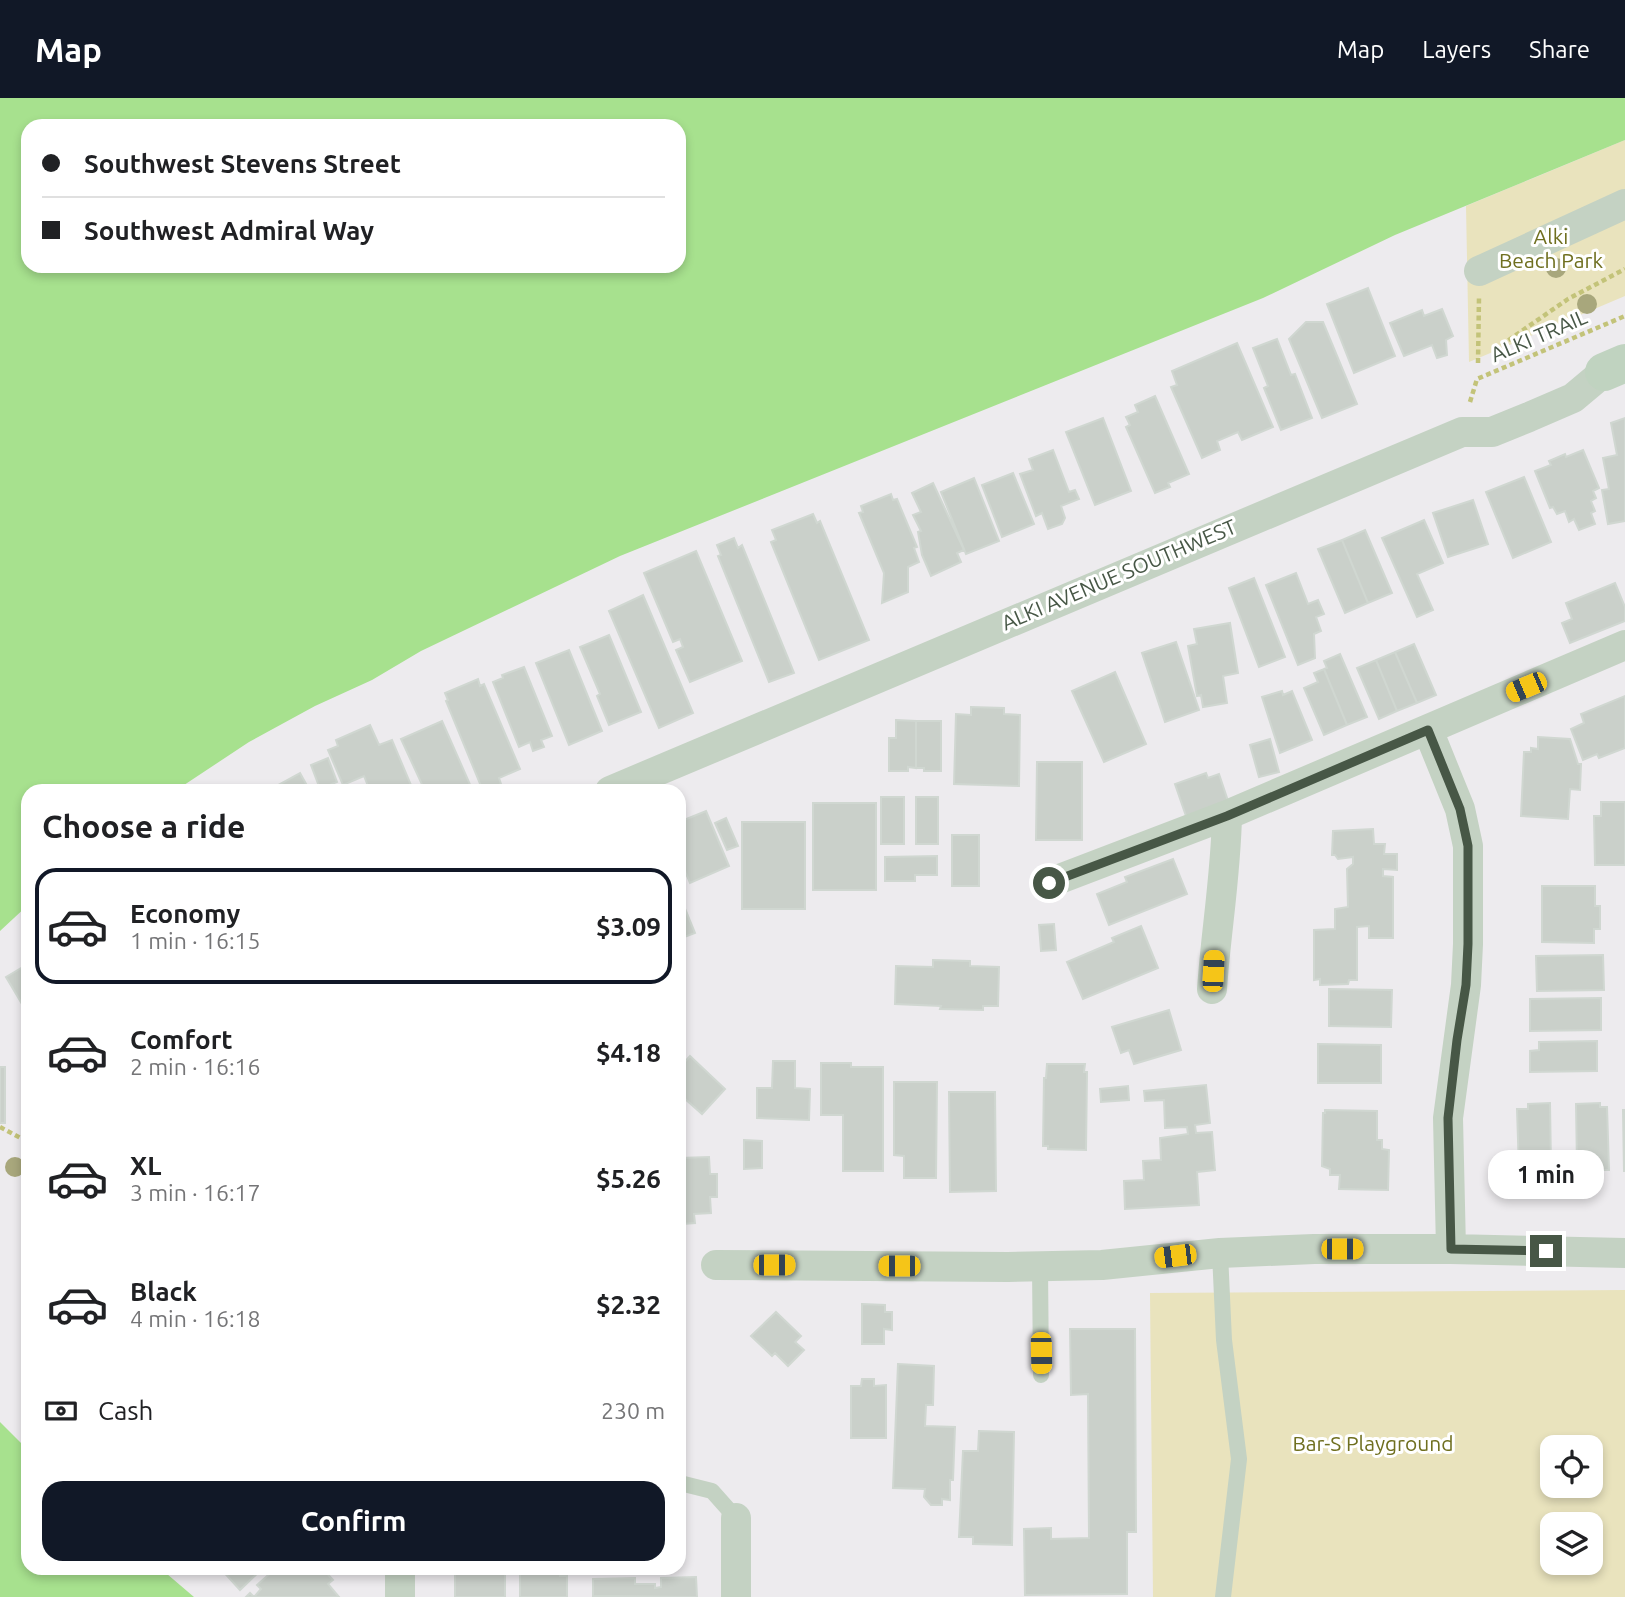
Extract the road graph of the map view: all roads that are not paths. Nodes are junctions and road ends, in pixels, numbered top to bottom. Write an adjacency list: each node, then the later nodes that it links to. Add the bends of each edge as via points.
1 (1625, 204): 2 (street)
2 (1479, 271)
3 (1615, 368): 6 (street, ALKI AVENUE SOUTHWEST, via 1573,398 1529,417 1492,432 1462,432)
4 (1625, 645): 5 (street)
5 (1428, 730): 7 (street); 10 (street, via 1460,809 1468,846 1466,985 1448,1118)
6 (627, 784)
7 (1227, 816): 8 (street); 9 (street, via 1227,861)
8 (1049, 883)
9 (1212, 989)
10 (1451, 1249): 11 (street); 12 (street)
11 (1220, 1253): 14 (street); 21 (lane, via 1224,1340 1240,1459)
12 (1625, 1253)
13 (716, 1265): 14 (street)
14 (1040, 1266): 15 (lane)
15 (1041, 1375)
16 (686, 1484): 17 (lane, via 712,1491)
17 (736, 1518): 20 (street)
18 (400, 1575): 19 (street)
19 (400, 1597)
20 (736, 1597)
21 (1223, 1597)

